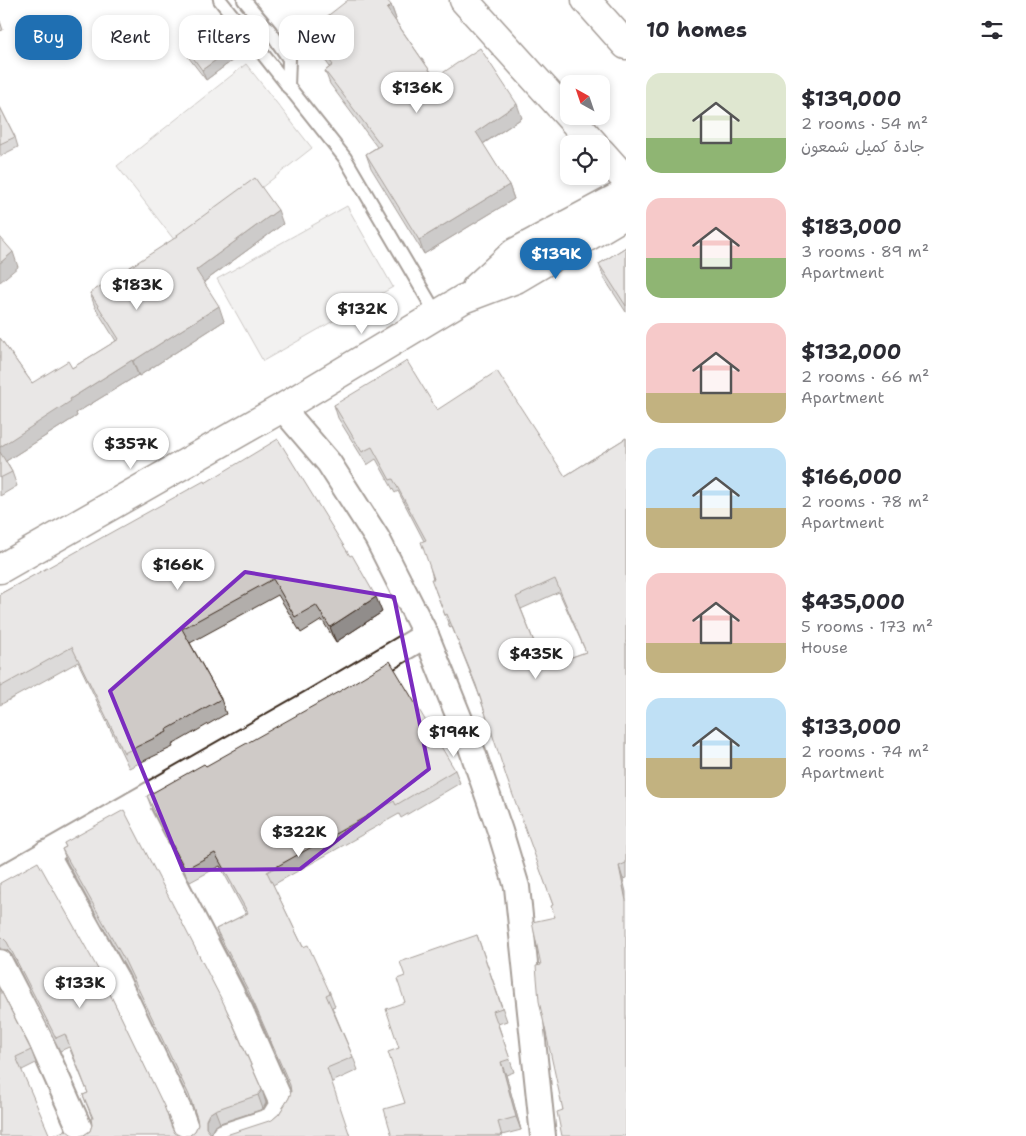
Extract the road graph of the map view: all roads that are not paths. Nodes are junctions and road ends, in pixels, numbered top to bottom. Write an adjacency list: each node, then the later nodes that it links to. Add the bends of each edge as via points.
1 (220, 0): 6 (lane)
2 (244, 0): 6 (lane, via 288,59)
3 (464, 0): 7 (main road)
4 (586, 0): 5 (main road)
5 (626, 45)
6 (288, 86): 13 (lane, via 345,158)
7 (586, 135)
8 (610, 162): 9 (main road)
9 (626, 180)
10 (626, 193): 12 (main road, via 514,253)
11 (626, 214): 12 (main road, via 516,279)
12 (463, 299): 13 (main road)
13 (437, 315): 14 (main road)
14 (282, 408): 15 (main road); 16 (street, via 329,464 377,538)
15 (0, 569)
16 (426, 635): 17 (street); 24 (street, via 471,747 517,887)
17 (134, 804): 18 (street); 23 (street, via 241,1011 282,1104 272,1120)
18 (46, 853): 19 (street); 22 (street, via 116,978)
19 (0, 880)
20 (0, 962): 21 (street, via 39,1036)
21 (83, 1136)
22 (189, 1136)
23 (224, 1136)
24 (543, 1136)

